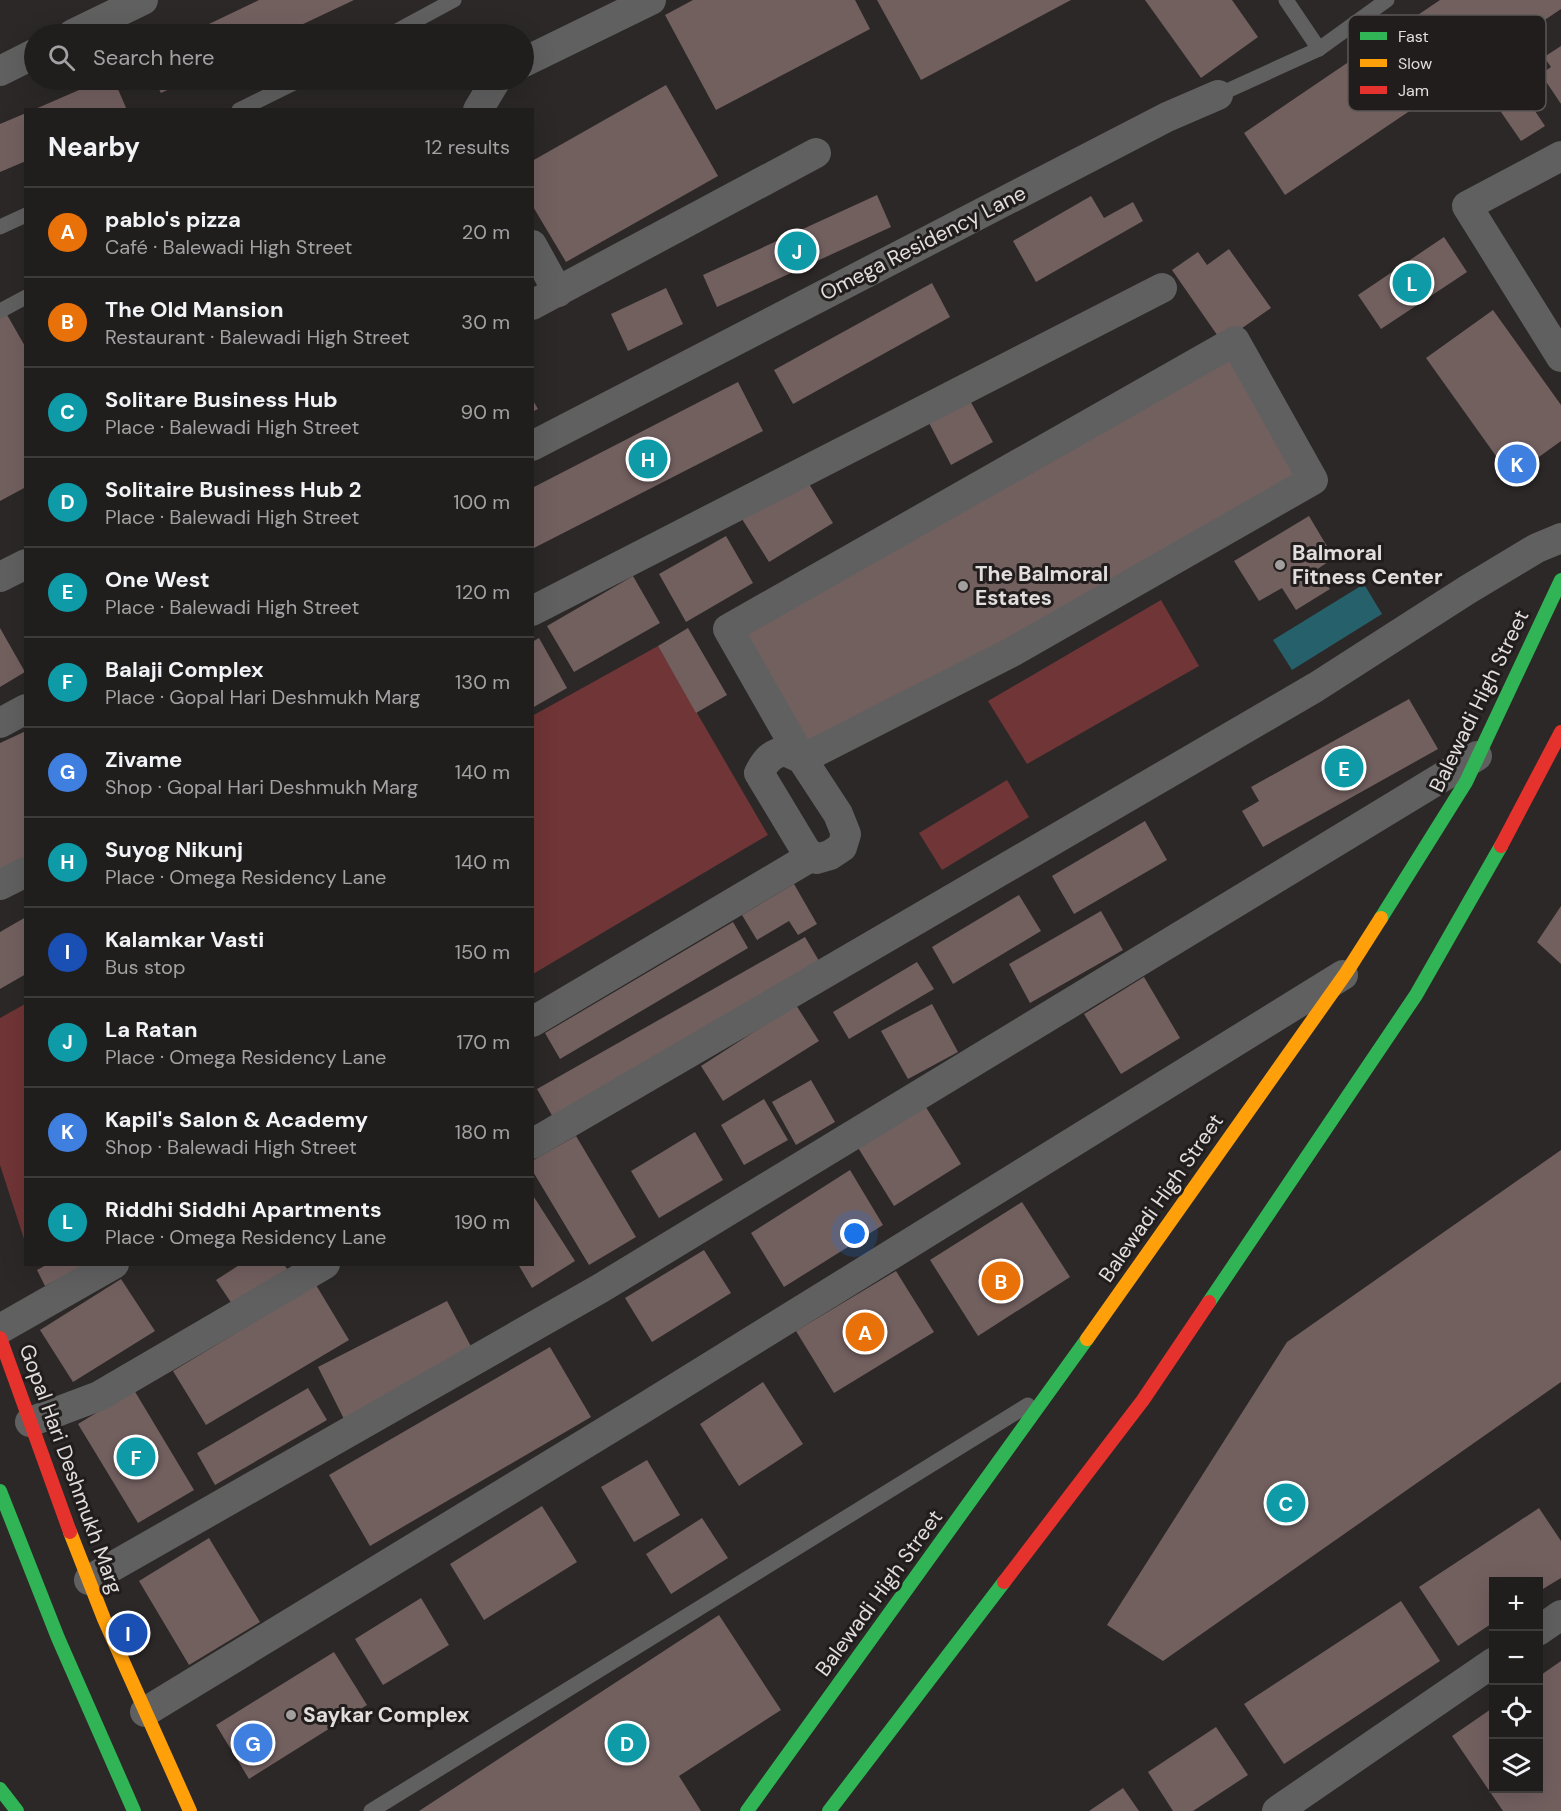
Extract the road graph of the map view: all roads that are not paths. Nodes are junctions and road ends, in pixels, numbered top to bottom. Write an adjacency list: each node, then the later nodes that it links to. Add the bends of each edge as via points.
1 (143, 0): 7 (street)
2 (454, 0): 8 (lane)
3 (651, 0): 11 (street)
4 (1286, 0): 10 (lane)
5 (1387, 0): 6 (lane, Omega Residency Lane)
6 (1366, 15)
7 (94, 24)
8 (410, 24)
9 (1348, 28): 10 (lane, Omega Residency Lane)
10 (1319, 49): 16 (lane, Omega Residency Lane)
11 (534, 57)
12 (24, 59): 13 (street)
13 (0, 71)
14 (280, 90): 17 (lane)
15 (490, 90): 18 (street)
16 (1218, 94): 29 (street, Omega Residency Lane)
17 (243, 108)
18 (479, 108)
19 (816, 153): 26 (street)
20 (1561, 156): 28 (street, via 1467,206)
21 (24, 216): 22 (lane)
22 (0, 227)
23 (534, 253): 26 (street)
24 (1162, 288): 34 (street)
25 (24, 298): 27 (lane)
26 (545, 299)
27 (0, 311)
28 (1561, 357)
29 (534, 445)
30 (1561, 538): 45 (street, via 1467,590 1316,687)
31 (24, 565): 32 (street)
32 (0, 577)
33 (1561, 579): 38 (street, Balewadi High Street)
34 (534, 610)
35 (24, 710): 36 (street)
36 (0, 723)
37 (1561, 732): 64 (street, via 1521,811 1416,995 1163,1370)
38 (1477, 756): 43 (street, Balewadi High Street, via 1466,782); 53 (street, via 600,1288)
39 (802, 759): 39 (street, via 1012,652 1313,480 1235,341 728,629); 40 (street, via 838,814 846,834 842,847 830,855 816,859); 40 (street, via 785,751 773,753 759,773)
40 (812, 856): 44 (street)
41 (24, 873): 42 (street)
42 (0, 885)
43 (1346, 973): 50 (street, Balewadi High Street); 57 (street)
44 (534, 1021)
45 (534, 1142)
46 (110, 1266): 48 (street)
47 (322, 1266): 51 (street, via 99,1396)
48 (0, 1329)
49 (0, 1338): 51 (street, Gopal Hari Deshmukh Marg)
50 (1049, 1393): 62 (lane); 63 (street, Balewadi High Street)
51 (30, 1422): 53 (street, Gopal Hari Deshmukh Marg)
52 (0, 1491): 60 (street, via 58,1638)
53 (88, 1580): 57 (street, Gopal Hari Deshmukh Marg)
54 (1561, 1615): 55 (street)
55 (1543, 1628)
56 (1489, 1665): 65 (street)
57 (145, 1712): 61 (street, Gopal Hari Deshmukh Marg)
58 (0, 1789): 59 (street)
59 (17, 1811)
60 (134, 1811)
61 (190, 1811)
62 (371, 1811)
63 (747, 1811)
64 (829, 1811)
65 (1277, 1811)

